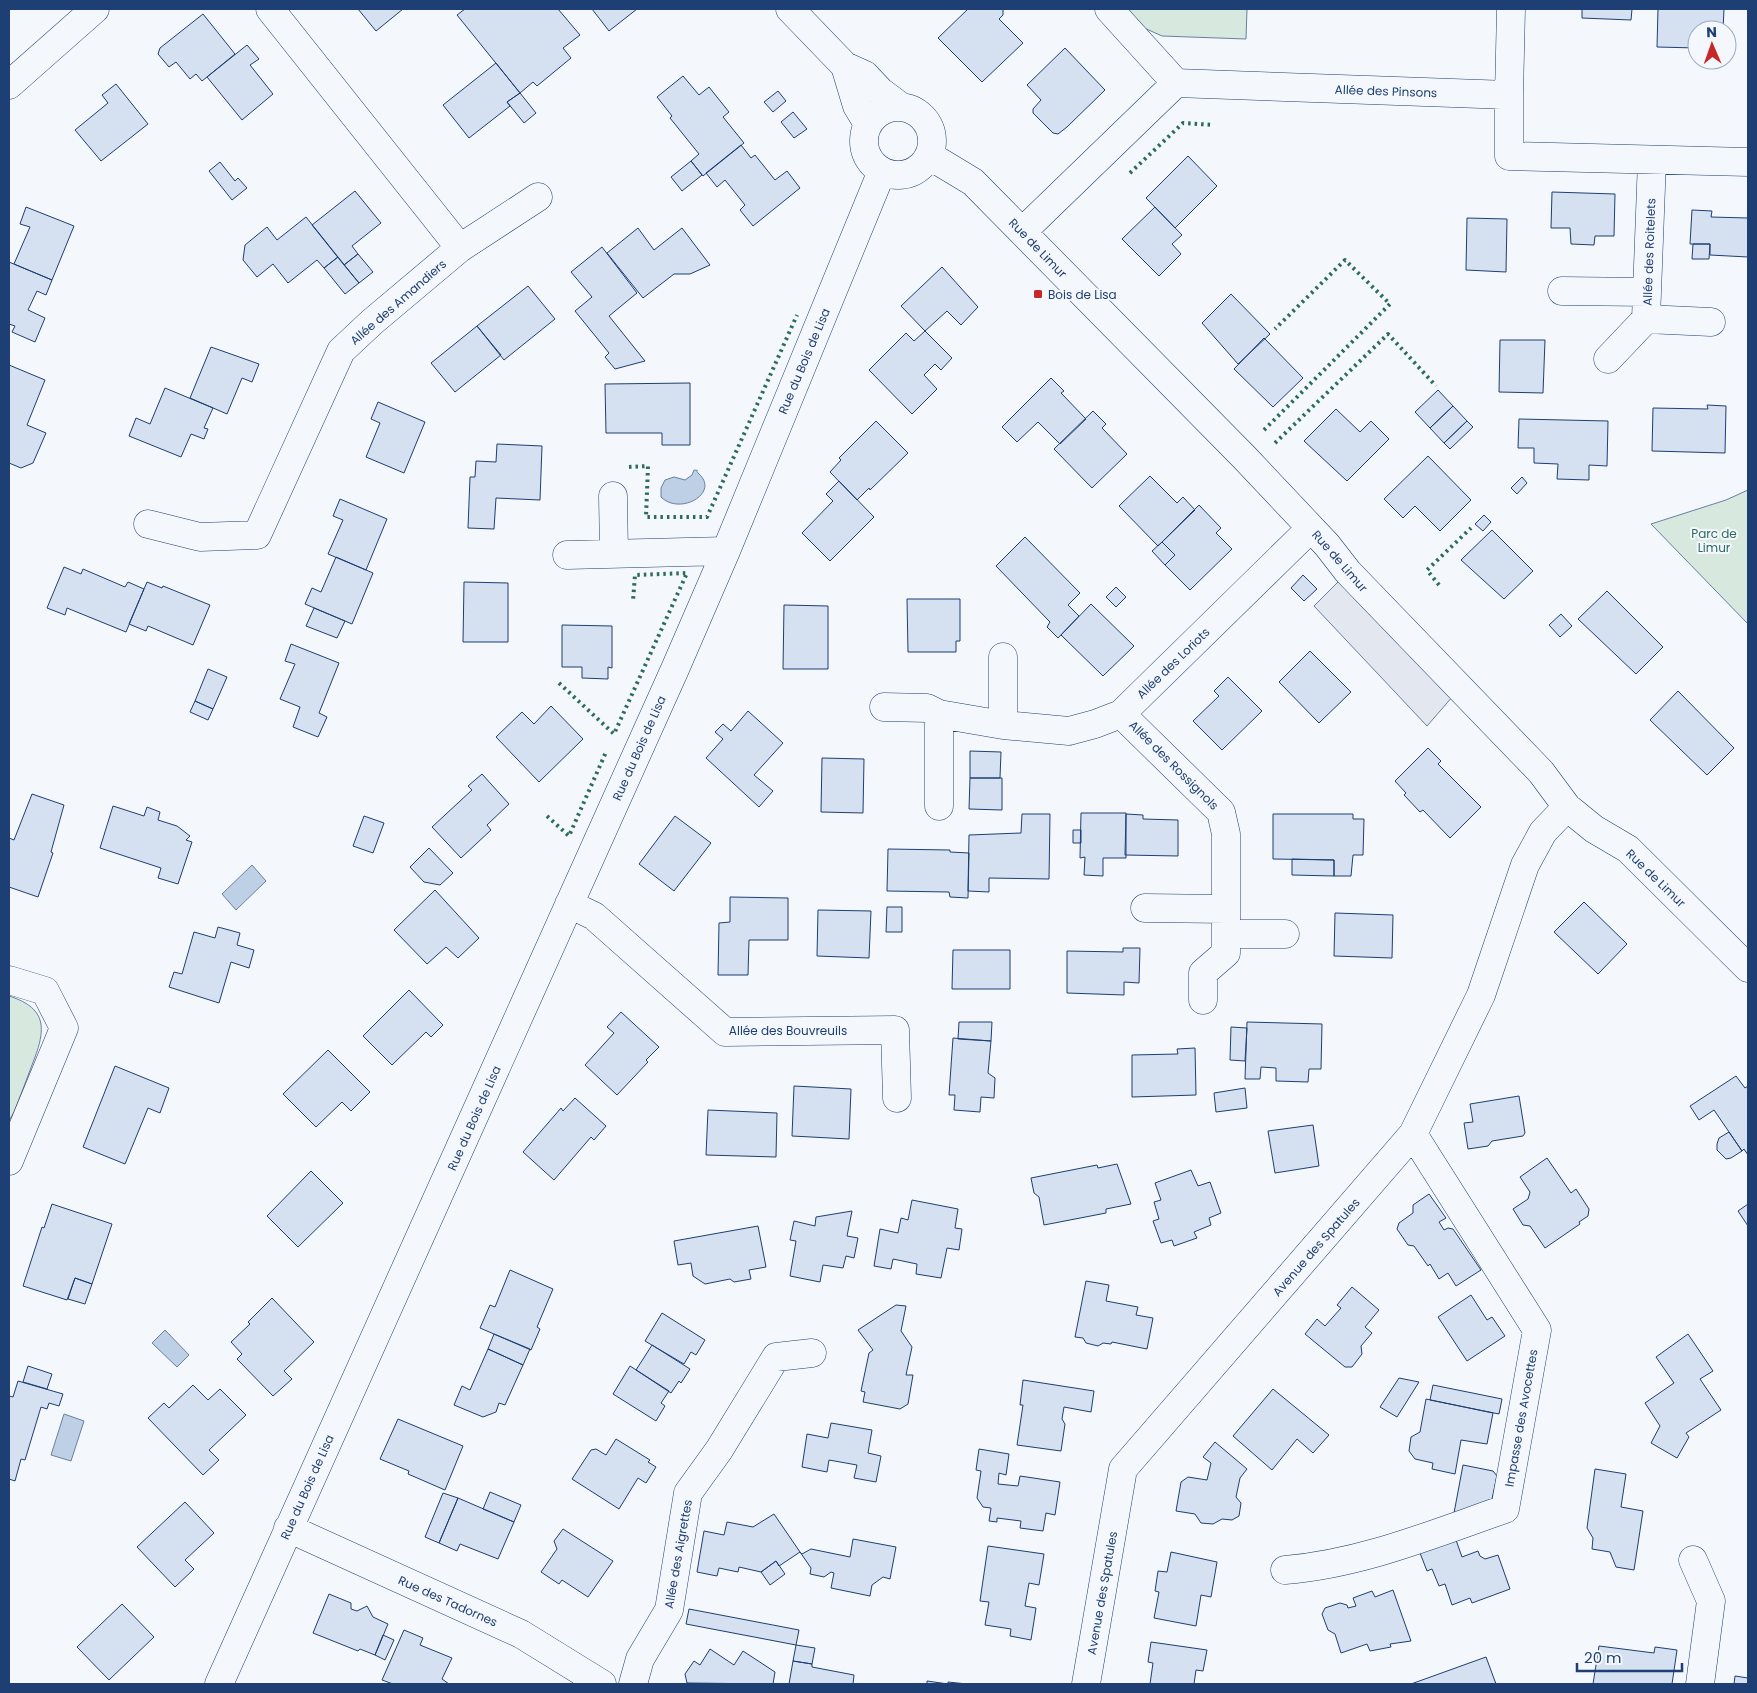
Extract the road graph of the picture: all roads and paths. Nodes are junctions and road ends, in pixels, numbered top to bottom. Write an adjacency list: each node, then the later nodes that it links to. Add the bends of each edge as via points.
1 (96, 9): 8 (street)
2 (270, 9): 18 (street)
3 (790, 9): 6 (street)
4 (1109, 9): 7 (street)
5 (1511, 9): 9 (street)
6 (845, 66): 10 (street, via 865,75); 11 (street, via 857,106)
7 (1176, 83): 9 (street, Allée des Pinsons); 17 (street)
8 (9, 85)
9 (1509, 95): 13 (street, via 1509,156)
10 (900, 106): 11 (street, via 882,110); 12 (street, via 921,114 928,123 933,145)
11 (868, 124): 15 (street, via 864,134 867,156)
12 (930, 156): 15 (street, via 915,171 904,175); 17 (street, Rue de Limur, via 972,182)
13 (1652, 160): 14 (street); 20 (street, Allée des Roitelets)
14 (1748, 162)
15 (882, 171): 27 (street, Rue du Bois de Lisa)
16 (538, 197): 18 (street)
17 (1023, 231): 26 (street, Rue de Limur)
18 (460, 248): 25 (street, Allée des Amandiers, via 341,352 257,535 200,537)
19 (1562, 291): 20 (street)
20 (1647, 292): 21 (street, Allée des Roitelets)
21 (1646, 319): 22 (street); 23 (street, Allée des Roitelets)
22 (1711, 322)
23 (1608, 359)
24 (613, 496): 28 (street)
25 (148, 524)
26 (1311, 528): 33 (street, Allée des Loriots); 36 (street, Rue de Limur, via 1348,572 1541,772)
27 (726, 551): 28 (street); 37 (street, Rue du Bois de Lisa)
28 (614, 554): 29 (street)
29 (567, 555)
30 (1003, 657): 34 (street)
31 (884, 707): 32 (street, Allée des Loriots, via 927,708)
32 (939, 714): 34 (street, Allée des Loriots); 35 (street)
33 (1121, 714): 34 (street, Allée des Loriots, via 1069,730); 39 (street, Allée des Rossignols, via 1221,812 1226,834)
34 (1002, 725)
35 (939, 806)
36 (1567, 807): 41 (street, Rue de Limur, via 1628,850); 45 (street, Avenue des Spatules, via 1543,832 1525,865 1481,995)
37 (569, 904): 44 (street, Allée des Bouvreuils, via 594,916 725,1032 895,1030); 48 (street, Rue du Bois de Lisa)
38 (1145, 908): 39 (street)
39 (1226, 921): 40 (street); 43 (street, Allée des Rossignols, via 1226,953 1203,972)
40 (1285, 934)
41 (1748, 968)
42 (9, 980): 46 (street, via 45,991 64,1028)
43 (1203, 1000)
44 (897, 1098)
45 (1413, 1134): 50 (street, Impasse des Avocettes, via 1537,1330 1505,1509 1371,1555 1319,1567); 54 (street, Avenue des Spatules, via 1123,1469)
46 (9, 1160)
47 (812, 1353): 53 (street, Allée des Aigrettes, via 776,1357 719,1450 688,1493 669,1610 640,1659)
48 (288, 1528): 51 (street, Rue du Bois de Lisa); 52 (street, Rue des Tadornes, via 521,1634)
49 (1693, 1560): 55 (street, via 1712,1601)
50 (1285, 1570)
51 (219, 1684)
52 (602, 1684)
53 (633, 1684)
54 (1086, 1684)
55 (1700, 1684)

